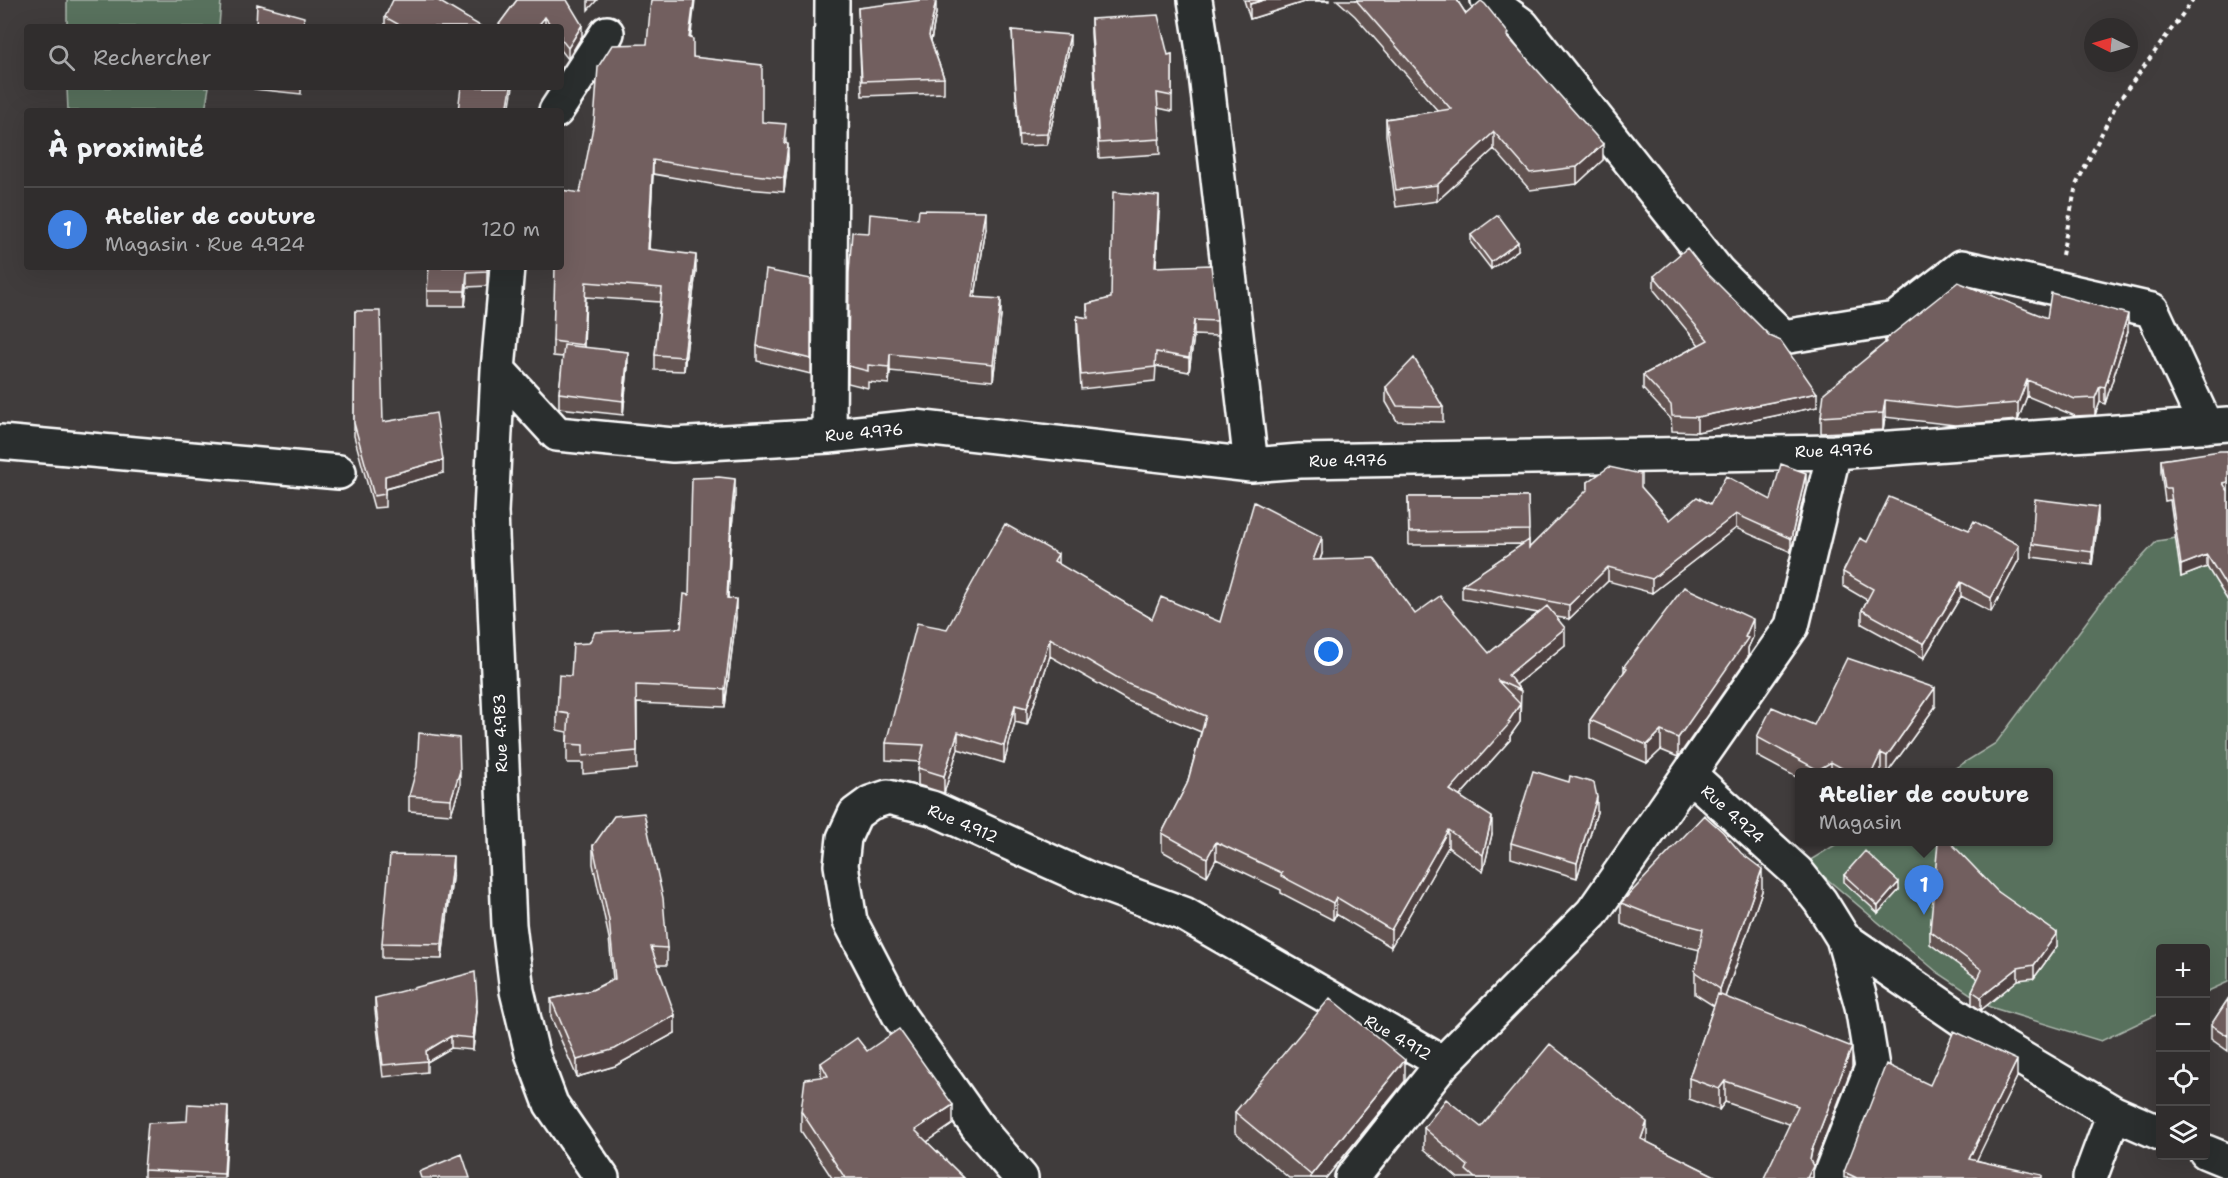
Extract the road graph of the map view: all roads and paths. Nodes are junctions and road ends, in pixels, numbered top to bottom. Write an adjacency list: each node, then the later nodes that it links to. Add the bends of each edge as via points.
1 (1195, 0): 14 (street)
2 (1488, 0): 8 (street, via 1522,25 1718,272 1783,338 1894,319 1962,267)
3 (2193, 0): 8 (path, via 2117,103 2076,185)
4 (832, 1): 11 (street)
5 (607, 33): 6 (street)
6 (558, 108)
7 (507, 270): 9 (street, Rue 4.983)
8 (2055, 289): 10 (street, via 2152,310)
9 (498, 370): 11 (street, Rue 4.976, via 557,434 673,445); 23 (street, Rue 4.983, via 491,512 509,925 517,990 531,1053 551,1104)
10 (2217, 425): 13 (street, Rue 4.976)
11 (829, 436): 14 (street, Rue 4.976, via 915,427)
12 (0, 442): 15 (street)
13 (1834, 452): 14 (street, Rue 4.976); 16 (street, Rue 4.924, via 1792,626)
14 (1251, 465)
15 (339, 472)
16 (1689, 774): 17 (street, Rue 4.924, via 1797,872); 18 (street, Rue 4.912, via 1592,913)
17 (1843, 938): 19 (street, via 2001,1046); 26 (street, Rue 4.924, via 1862,1006 1872,1067)
18 (1443, 1063): 24 (street, Rue 4.912, via 1184,914 1089,879 932,808 888,797 870,803 855,814 844,838 841,865 850,921 900,1017 979,1129); 25 (street, Rue 4.912)
19 (2114, 1113): 20 (street); 27 (street)
20 (2156, 1131)
21 (2210, 1154): 22 (street)
22 (2228, 1161)
23 (602, 1178)
24 (1021, 1178)
25 (1352, 1178)
26 (1828, 1178)
27 (2090, 1178)

